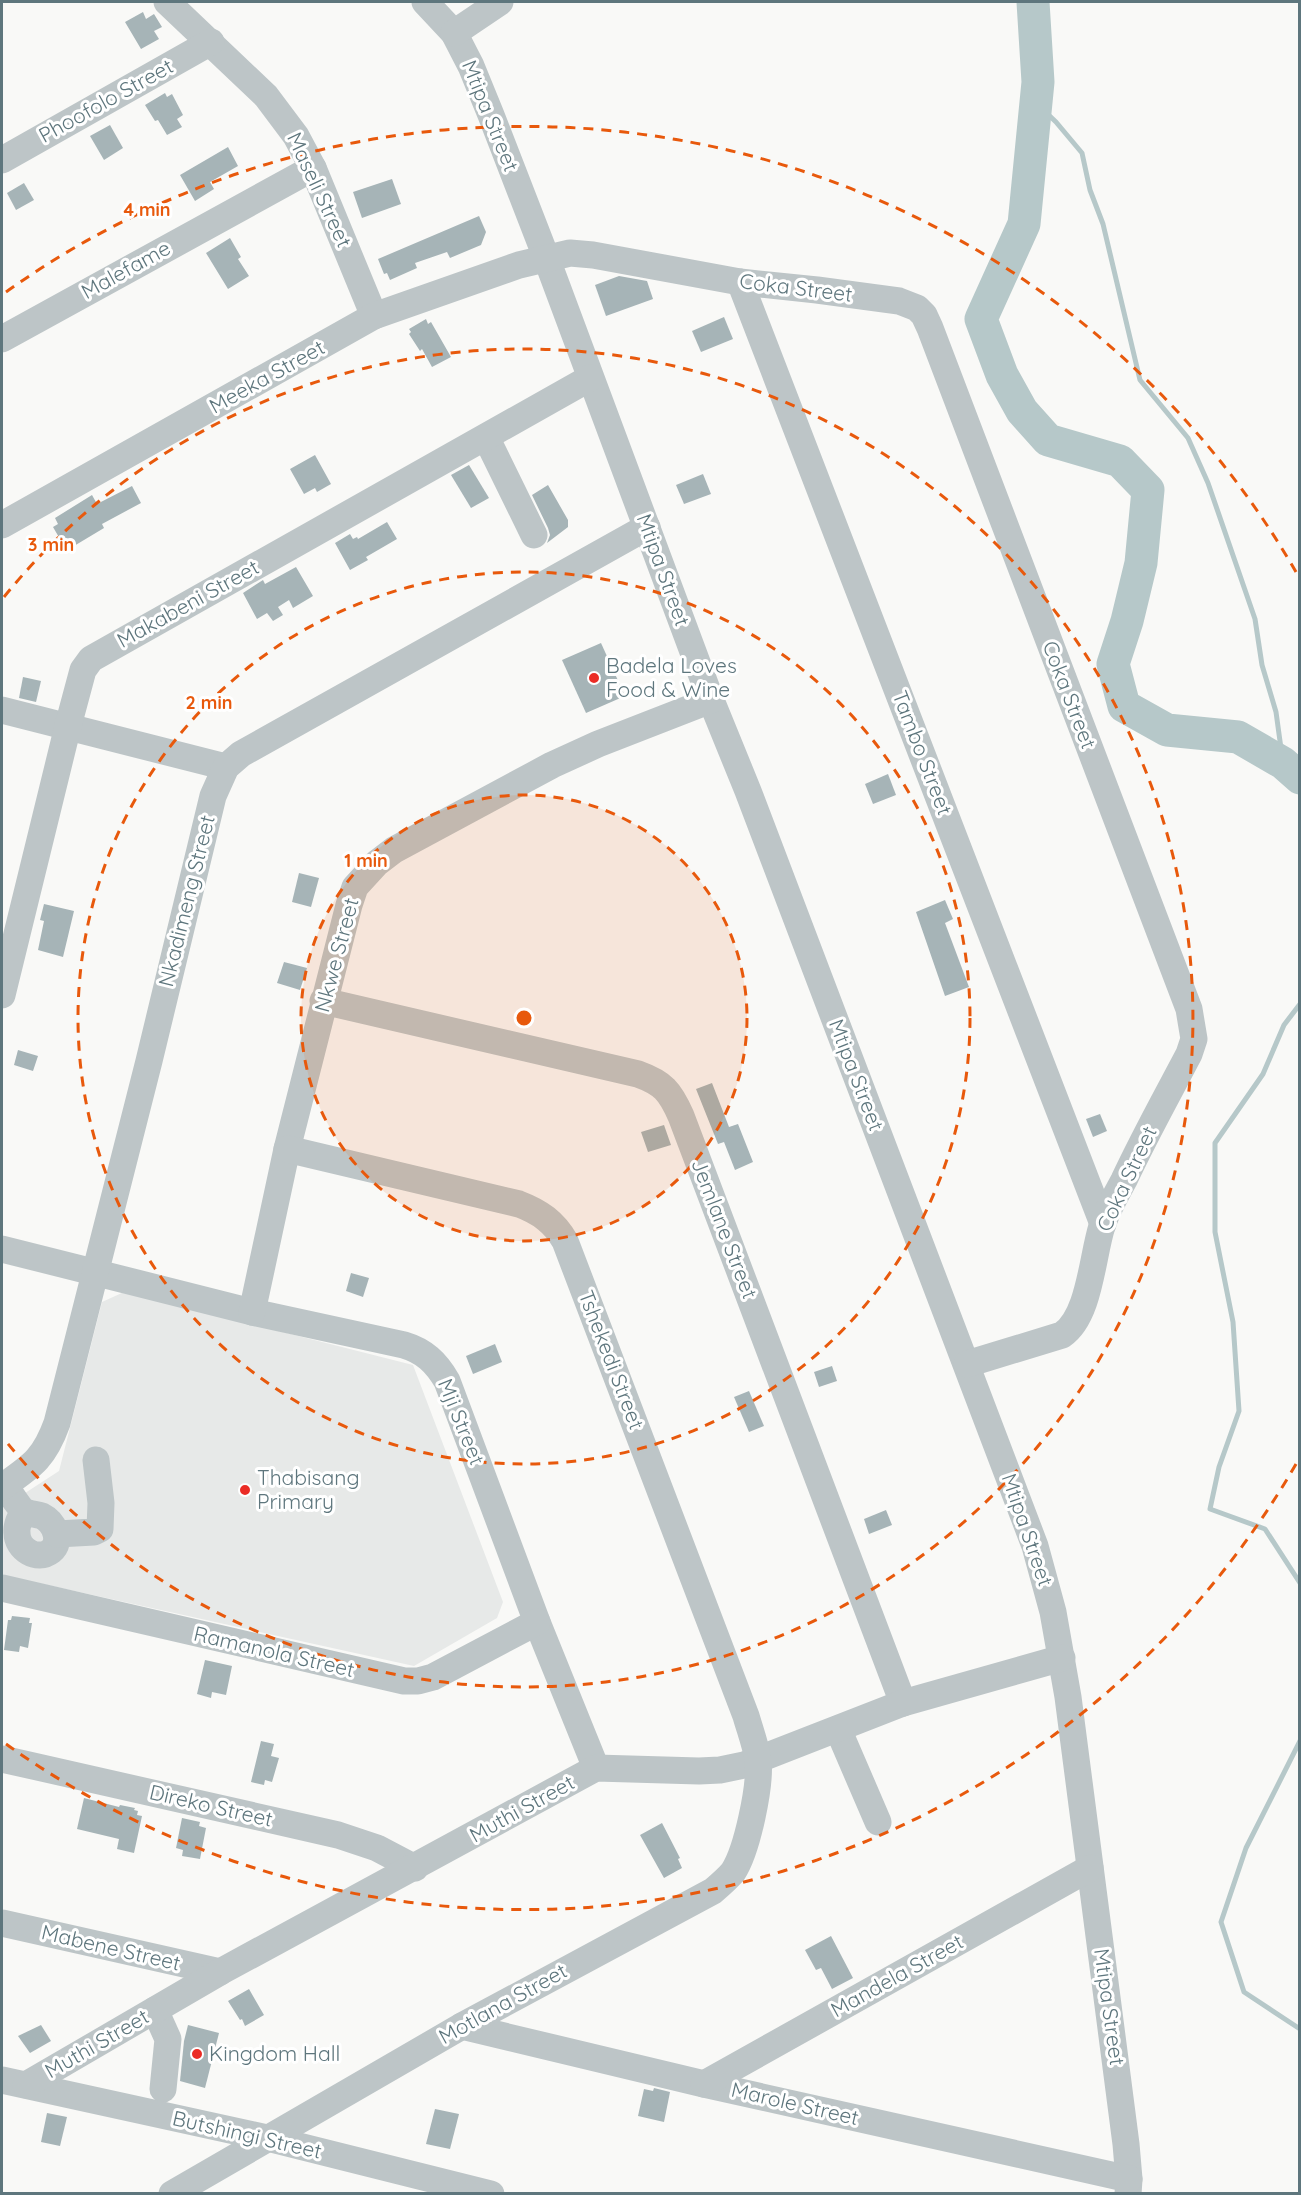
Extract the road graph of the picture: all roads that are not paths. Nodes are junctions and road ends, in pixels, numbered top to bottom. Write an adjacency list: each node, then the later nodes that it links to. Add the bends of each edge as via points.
1 (167, 2): 5 (street, Maseli Street)
2 (425, 2): 4 (street, Mtipa Street)
3 (500, 2): 4 (street)
4 (454, 33): 8 (street, Mtipa Street, via 471,66)
5 (211, 42): 6 (street, Phoofolo Street); 7 (street, Maseli Street, via 266,96)
6 (2, 160)
7 (313, 168): 10 (street, Maseli Street); 11 (street, Malefame)
8 (546, 257): 9 (street, Coka Street, via 593,255); 10 (street, Meeka Street); 12 (street, Mtipa Street)
9 (740, 282): 24 (street, Tambo Street); 24 (street, Coka Street, via 899,302 916,308 930,328 1193,1026 1189,1054)
10 (374, 316): 14 (street, Meeka Street)
11 (2, 339)
12 (590, 378): 13 (street, Makabeni Street); 15 (street, Mtipa Street)
13 (486, 436): 16 (street); 19 (street, Makabeni Street, via 91,659 83,670)
14 (2, 525)
15 (647, 527): 17 (street, Mtipa Street); 20 (street, Nkadimeng Street, via 241,754)
16 (534, 535)
17 (711, 700): 22 (street, Nkwe Street, via 552,765 394,850 377,863 355,887); 28 (street, Mtipa Street)
18 (2, 710): 19 (street)
19 (68, 726): 20 (street); 21 (street, Makabeni Street)
20 (226, 767): 26 (street, Nkadimeng Street, via 213,796)
21 (2, 995)
22 (323, 1001): 23 (street, Nkwe Street); 36 (street, Jemlane Street, via 638,1074 655,1080 669,1093)
23 (287, 1149): 27 (street, Nkwe Street); 39 (street, Tshekedi Street, via 519,1204 535,1210 559,1230 746,1716)
24 (1103, 1224): 28 (street, Coka Street, via 1083,1302 1070,1329 1052,1339)
25 (2, 1249): 26 (street, Mji Street)
26 (94, 1272): 27 (street, Mji Street); 30 (street, Nkadimeng Street, via 51,1440 36,1461)
27 (252, 1312): 34 (street, Mji Street, via 404,1345 432,1359 447,1381)
28 (967, 1364): 35 (street, Mtipa Street, via 1035,1546)
29 (96, 1460): 32 (street, via 100,1529)
30 (3, 1486): 31 (street)
31 (24, 1511): 32 (street, via 43,1516); 32 (street, via 16,1532 23,1549 32,1554 50,1551)
32 (57, 1534)
33 (2, 1588): 34 (street, Ramanola Street, via 404,1681 433,1677)
34 (537, 1622): 40 (street, Mji Street)
35 (1062, 1658): 36 (street, Muthi Street); 43 (street, Mtipa Street)
36 (903, 1703): 37 (street, Muthi Street)
37 (838, 1729): 39 (street, Muthi Street); 41 (street)
38 (2, 1759): 42 (street, Direko Street, via 338,1835 377,1848)
39 (758, 1761): 40 (street, Muthi Street, via 710,1771); 47 (street, Motlana Street, via 754,1804 741,1856 724,1882 703,1897)
40 (596, 1768): 42 (street, Muthi Street)
41 (878, 1822)
42 (415, 1868): 45 (street, Muthi Street)
43 (1090, 1868): 49 (street, Mandela Street); 52 (street, Mtipa Street)
44 (2, 1923): 45 (street, Mabene Street)
45 (220, 1972): 46 (street, Muthi Street)
46 (155, 2010): 48 (street, Muthi Street); 50 (street, via 168,2039)
47 (462, 2026): 49 (street, Marole Street); 51 (street, Motlana Street)
48 (14, 2083): 51 (street, Butshingi Street)
49 (704, 2084): 52 (street, Marole Street)
50 (163, 2089)
51 (267, 2138): 53 (street, Motlana Street); 54 (street, Butshingi Street)
52 (1129, 2186)
53 (172, 2193)
54 (491, 2193)

